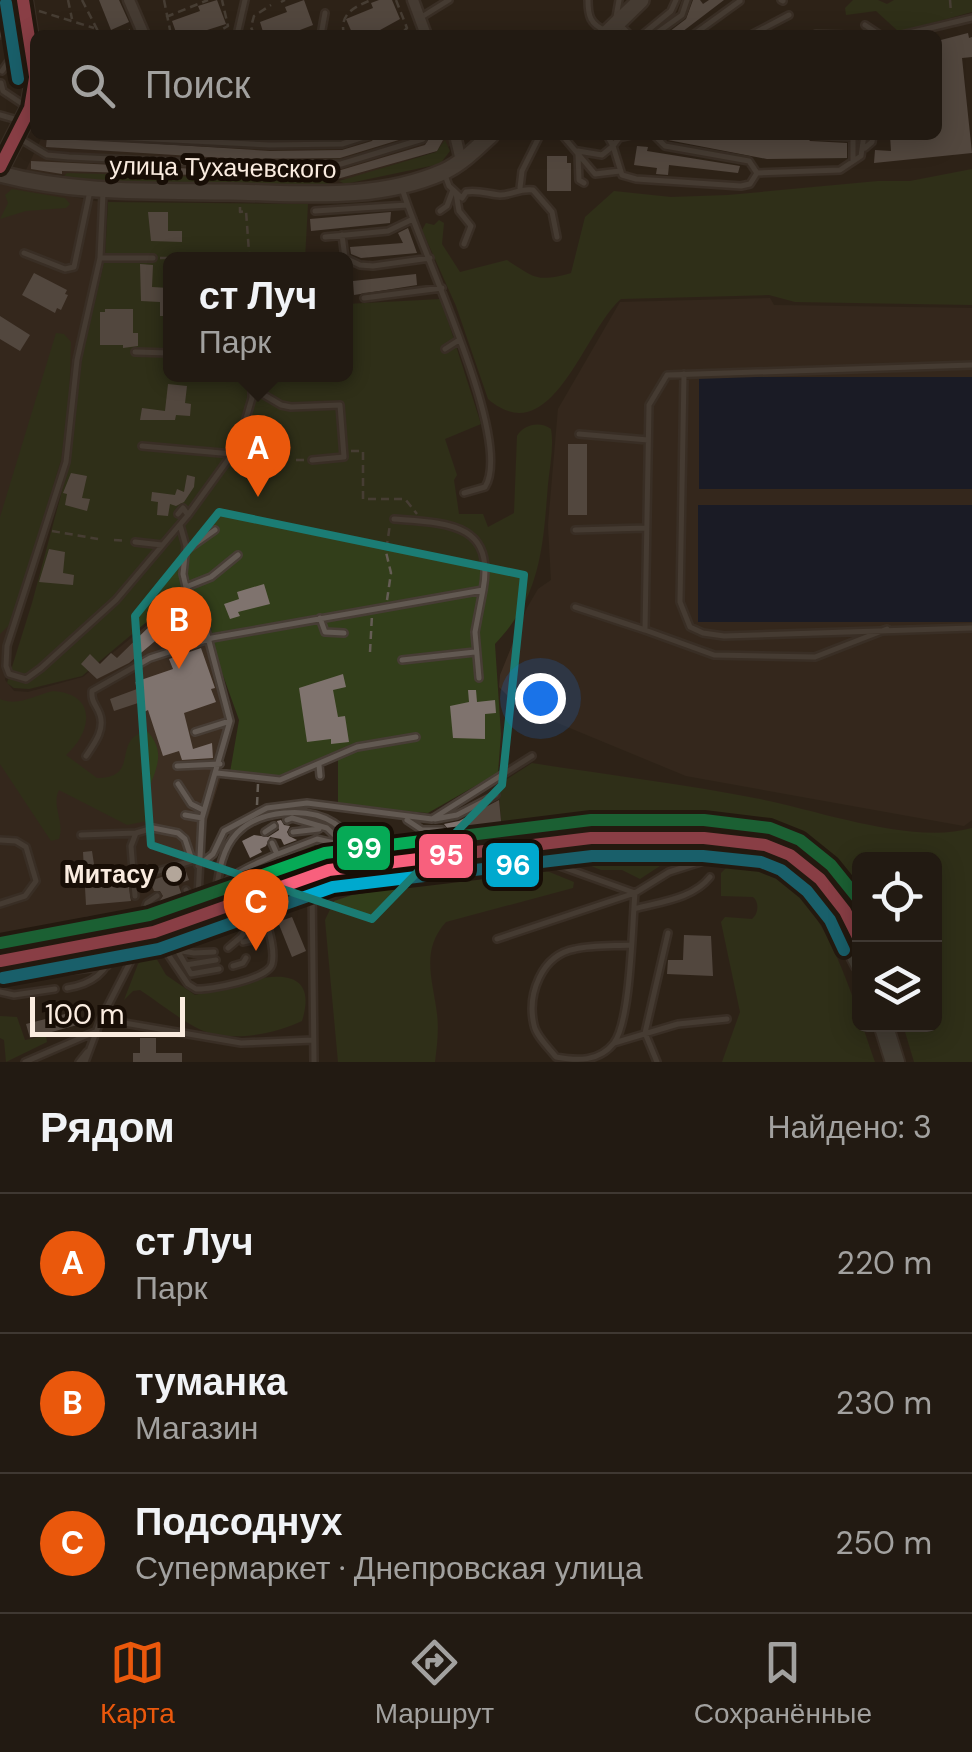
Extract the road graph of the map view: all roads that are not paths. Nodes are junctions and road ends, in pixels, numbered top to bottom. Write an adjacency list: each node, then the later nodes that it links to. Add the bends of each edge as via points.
1 (130, 0): 18 (street)
2 (245, 0): 19 (lane)
3 (413, 0): 15 (street)
4 (449, 0): 15 (lane)
5 (588, 0): 22 (lane, via 590,19)
6 (619, 0): 23 (lane)
7 (641, 0): 24 (street)
8 (676, 0): 25 (lane)
9 (686, 0): 26 (lane, via 682,15)
10 (3, 1): 32 (lane)
11 (740, 1): 27 (lane)
12 (31, 6): 32 (main road, улица Тухачевского)
13 (325, 13): 20 (lane)
14 (788, 15): 28 (lane)
15 (420, 18): 21 (street)
16 (972, 18): 30 (lane)
17 (865, 24): 29 (lane)
18 (142, 30)
19 (237, 30)
20 (323, 30)
21 (424, 30)
22 (608, 30)
23 (615, 30)
24 (617, 30)
25 (648, 30)
26 (661, 30)
27 (700, 30)
28 (760, 30)
29 (873, 30)
30 (922, 30)
31 (0, 35): 32 (lane)
32 (26, 36): 33 (main road, улица Тухачевского); 34 (lane)
33 (30, 55)
34 (14, 58): 35 (lane); 36 (lane)
35 (0, 62)
36 (2, 71)
37 (0, 83): 40 (lane)
38 (30, 94): 40 (main road, улица Тухачевского)
39 (0, 114): 40 (lane)
40 (21, 123): 60 (main road, улица Тухачевского)
41 (35, 140): 44 (lane, via 47,154 69,157 269,165 341,164)
42 (173, 140): 43 (lane)
43 (354, 140)
44 (420, 140)
45 (455, 140): 58 (street)
46 (485, 140): 58 (street, улица Тухачевского)
47 (538, 140): 66 (lane)
48 (567, 140): 57 (lane)
49 (610, 140): 55 (lane)
50 (617, 140): 55 (lane)
51 (660, 140): 63 (lane, via 669,148 749,161)
52 (853, 140): 59 (lane)
53 (864, 140): 56 (lane)
54 (871, 140): 56 (lane)
55 (613, 146): 57 (lane, via 602,154); 62 (lane)
56 (864, 149): 59 (lane)
57 (578, 152): 62 (lane, via 595,174); 64 (lane, via 578,180)
58 (461, 161): 61 (street, улица Тухачевского)
59 (853, 163): 63 (lane, via 840,170)
60 (0, 171): 67 (street, улица Тухачевского, via 31,183)
61 (444, 172): 65 (street, улица Тухачевского); 68 (lane)
62 (620, 172): 63 (lane, via 654,182 741,186)
63 (758, 173)
64 (584, 183)
65 (402, 185): 67 (street, улица Тухачевского, via 330,196); 69 (lane)
66 (520, 188): 68 (lane, via 504,196 466,192 462,198); 75 (lane, via 534,190 549,206)
67 (97, 190): 78 (lane, via 74,266 64,269); 79 (lane)
68 (454, 191): 71 (lane); 76 (lane, via 471,226)
69 (407, 206): 70 (lane); 72 (lane)
70 (316, 211)
71 (440, 211)
72 (413, 219): 73 (lane, via 388,231); 81 (lane)
73 (342, 235): 74 (lane); 77 (lane)
74 (326, 236)
75 (557, 237)
76 (464, 244)
77 (344, 252)
78 (24, 253)
79 (100, 258): 80 (lane); 107 (lane, via 77,360 66,462 5,660 9,674 28,678 41,668 116,600)
80 (153, 258)
81 (430, 258): 82 (lane); 83 (lane)
82 (353, 262)
83 (442, 288): 84 (lane); 85 (lane)
84 (364, 298)
85 (459, 340): 86 (lane); 98 (lane, via 486,421 492,470 485,487)
86 (445, 349)
87 (134, 352): 88 (lane)
88 (163, 354)
89 (972, 366): 90 (lane)
90 (684, 374): 94 (lane, via 666,375 657,388 649,404); 116 (lane, via 680,602 690,627 724,636)
91 (253, 382): 92 (lane)
92 (253, 388): 96 (lane); 97 (lane, via 281,406 338,403 341,460)
93 (578, 434): 94 (lane)
94 (648, 440): 103 (lane)
95 (142, 446): 96 (lane)
96 (233, 454): 100 (lane)
97 (312, 460)
98 (464, 493)
99 (178, 514): 100 (lane, via 183,508)
100 (188, 515): 102 (lane)
101 (394, 519): 111 (lane, via 461,528 475,537 484,556)
102 (180, 525): 107 (lane); 108 (lane)
103 (646, 528): 105 (lane); 115 (lane)
104 (215, 530): 108 (lane)
105 (575, 530)
106 (136, 542): 107 (lane)
107 (162, 545)
108 (186, 551): 110 (lane)
109 (238, 556): 110 (lane)
110 (186, 587): 118 (lane)
111 (483, 590): 113 (lane); 119 (lane)
112 (575, 607): 115 (lane)
113 (320, 618): 117 (lane, via 324,632); 118 (lane)
114 (972, 628): 116 (lane)
115 (646, 630): 116 (lane, via 714,655 816,657)
116 (887, 630)
117 (344, 633)
118 (210, 638): 122 (lane); 125 (lane, via 150,658 92,691 101,726)
119 (475, 652): 120 (lane); 121 (lane)
120 (402, 660)
121 (479, 678)
122 (230, 720): 123 (lane); 127 (lane)
123 (196, 732)
124 (416, 737): 128 (lane, via 357,747)
125 (86, 756)
126 (532, 756): 138 (lane)
127 (220, 764): 129 (lane); 130 (lane)
128 (320, 765): 130 (lane, via 287,779); 131 (lane)
129 (177, 766)
130 (217, 774): 134 (lane)
131 (320, 776)
132 (178, 784): 134 (lane)
133 (496, 796): 138 (lane, via 457,816)
134 (203, 814): 135 (lane); 153 (lane)
135 (184, 815)
136 (405, 818): 138 (lane); 141 (lane, via 422,830); 153 (lane, via 294,802 224,831 213,854)
137 (287, 820): 140 (lane)
138 (432, 820)
139 (274, 826): 142 (lane)
140 (327, 828): 143 (lane); 148 (lane)
141 (442, 830)
142 (266, 832)
143 (292, 832)
144 (136, 833): 145 (lane); 153 (lane, via 178,833); 160 (lane, via 130,846)
145 (80, 834)
146 (0, 840): 163 (lane, via 26,847 36,881 25,896)
147 (272, 843): 151 (lane)
148 (346, 846): 151 (lane, via 317,839); 152 (lane)
149 (735, 848): 150 (main road, via 664,842); 159 (lane); 176 (main road, via 786,862 816,888)
150 (532, 850): 156 (main road); 159 (lane, via 536,858)
151 (277, 854): 158 (lane)
152 (367, 858): 158 (lane, via 334,822 279,812 236,833 221,861); 165 (main road); 167 (main road, via 591,838 740,841 766,845 807,867)
153 (196, 861): 154 (lane); 165 (lane)
154 (155, 872)
155 (710, 877): 164 (lane, via 702,888)
156 (312, 880): 162 (main road); 196 (lane)
157 (186, 890): 165 (lane)
158 (216, 892): 165 (lane)
159 (635, 892): 164 (lane); 170 (lane)
160 (135, 896)
161 (157, 896): 171 (lane, via 147,903)
162 (262, 903): 165 (main road); 171 (lane, via 272,959 260,976 196,989); 172 (lane)
163 (0, 904)
164 (634, 910): 173 (lane)
165 (204, 917): 171 (main road)
166 (88, 921): 171 (lane, via 129,918)
167 (852, 928)
168 (668, 932): 195 (lane)
169 (256, 939): 172 (lane)
170 (497, 939)
171 (149, 940): 174 (main road); 177 (lane); 181 (main road); 190 (lane)
172 (242, 943): 175 (lane)
173 (631, 946): 197 (lane); 197 (lane, via 564,952 540,973 532,993 534,1028 556,1057 580,1062)
174 (114, 947): 181 (main road); 182 (lane)
175 (228, 948)
176 (852, 948)
177 (177, 950): 178 (lane); 183 (lane)
178 (214, 952)
179 (246, 958): 184 (lane)
180 (216, 960): 183 (lane)
181 (0, 964)
182 (107, 966): 186 (lane); 187 (lane, via 88,985)
183 (186, 966): 185 (lane, via 196,975)
184 (233, 966)
185 (219, 969)
186 (0, 978)
187 (67, 988)
188 (54, 990): 189 (lane)
189 (0, 992)
190 (101, 1019): 192 (lane); 196 (lane, via 241,1044)
191 (726, 1019): 195 (lane)
192 (97, 1031): 198 (lane); 199 (lane)
193 (885, 1032): 202 (main road)
194 (895, 1032): 203 (main road)
195 (645, 1033): 197 (lane); 201 (lane)
196 (313, 1040): 200 (lane)
197 (614, 1043)
198 (25, 1062)
199 (82, 1062)
200 (314, 1062)
201 (657, 1062)
202 (894, 1062)
203 (904, 1062)

